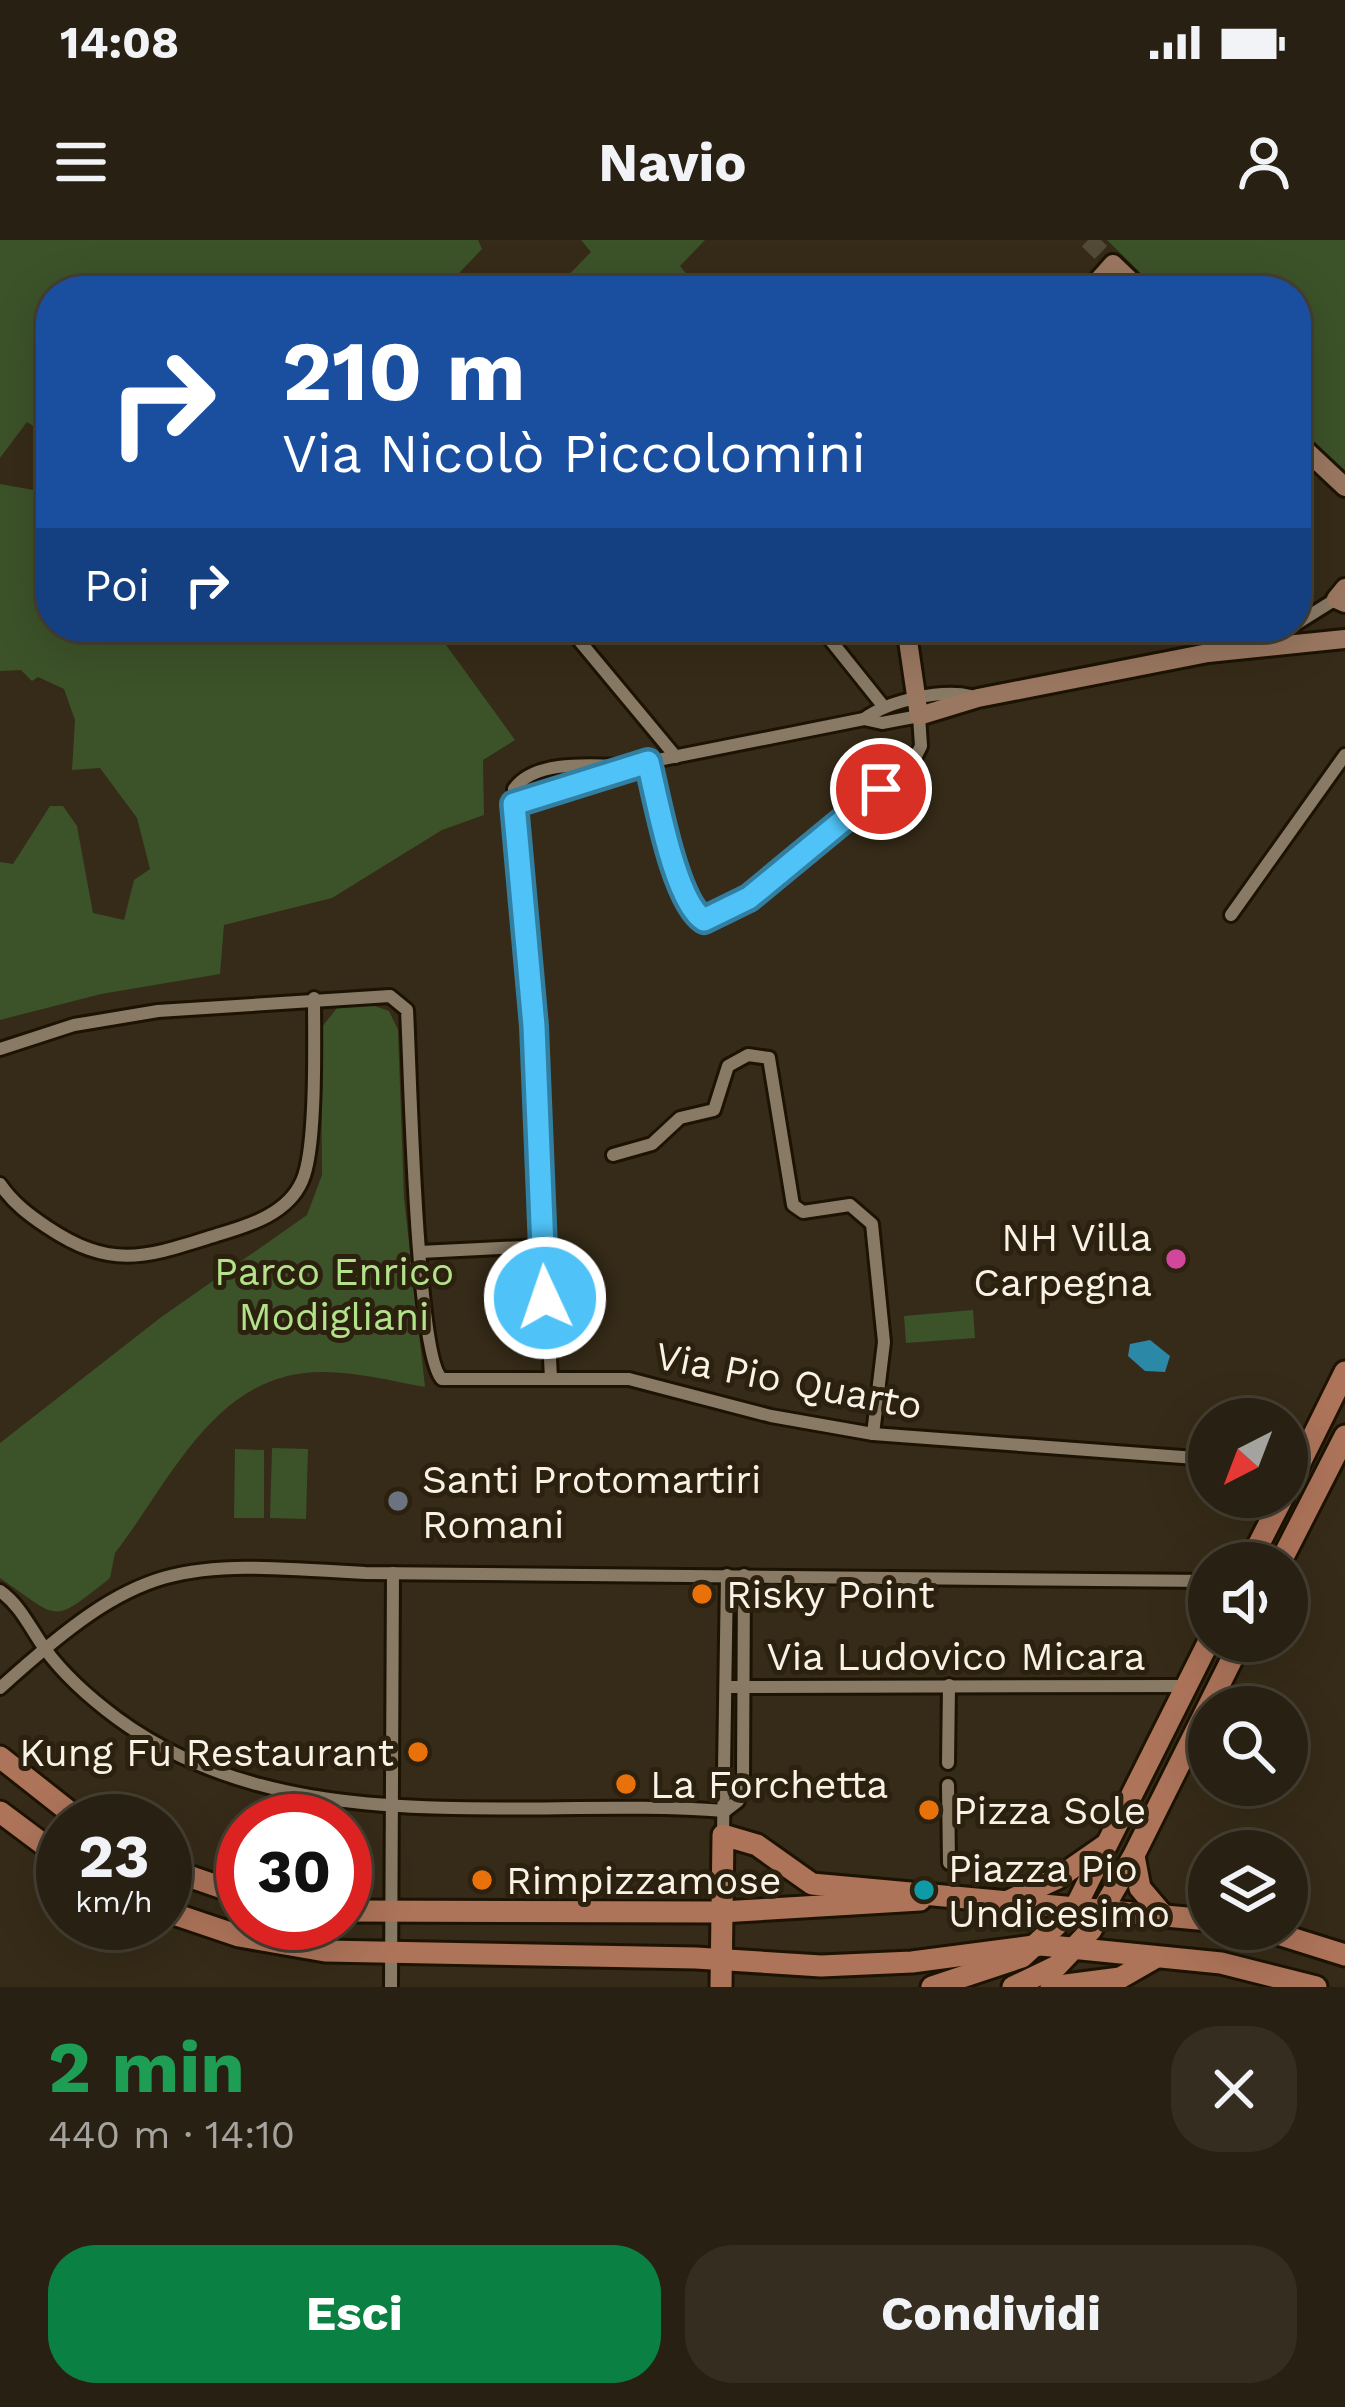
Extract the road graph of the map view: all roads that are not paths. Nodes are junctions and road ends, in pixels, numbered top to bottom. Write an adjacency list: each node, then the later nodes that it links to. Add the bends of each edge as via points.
1 (1103, 276): 2 (main road, via 1113,265)
2 (1125, 276)
3 (1311, 455): 4 (main road)
4 (1345, 487)
5 (1342, 597): 6 (street)
6 (1311, 615)
7 (580, 642): 17 (street)
8 (832, 642): 13 (street)
9 (908, 642): 14 (main road)
10 (1256, 642): 12 (street)
11 (1340, 644): 12 (main road)
12 (1244, 647): 14 (main road)
13 (884, 707): 14 (street); 15 (street)
14 (918, 708): 15 (street, via 882,723); 18 (street, via 921,746 913,763 749,898 708,920 695,914 674,860)
15 (864, 719): 17 (street)
16 (1345, 755): 21 (street)
17 (676, 757): 18 (street)
18 (648, 762): 19 (street)
19 (627, 766): 20 (street); 20 (street, via 528,776 515,787)
20 (514, 804): 26 (street)
21 (1231, 915)
22 (314, 998): 23 (street, via 138,1014); 25 (street, via 308,1164 297,1191 266,1218 122,1258 56,1233); 27 (street, via 390,995 407,1010)
23 (0, 1049)
24 (613, 1156): 30 (street, via 652,1144 680,1118 714,1110 728,1066 748,1055 769,1058 793,1204 803,1212 850,1205 872,1224 884,1342)
25 (0, 1184)
26 (542, 1246): 27 (street); 29 (street)
27 (420, 1252): 29 (street, Via Pio Quarto, via 434,1370 442,1379)
28 (1345, 1372): 32 (main road)
29 (551, 1379): 30 (street, Via Pio Quarto, via 629,1379)
30 (873, 1434): 33 (street, Via Pio Quarto)
31 (1345, 1436): 34 (main road)
32 (1308, 1440)
33 (1188, 1457)
34 (1339, 1461): 35 (main road)
35 (1292, 1542)
36 (393, 1573): 37 (street); 41 (street, via 229,1566 180,1572 108,1598); 53 (street)
37 (727, 1575): 38 (street); 46 (street)
38 (743, 1575): 39 (street); 47 (street)
39 (1188, 1581)
40 (0, 1591): 41 (street)
41 (44, 1648): 48 (street); 53 (street, via 118,1719 201,1766 311,1799)
42 (1198, 1662): 45 (main road)
43 (1230, 1662): 59 (main road)
44 (949, 1685): 45 (street, Via Ludovico Micara); 47 (street, Via Ludovico Micara); 50 (street)
45 (1186, 1686): 58 (main road)
46 (725, 1687): 47 (street, Via Ludovico Micara); 54 (street)
47 (743, 1687): 54 (street, via 743,1789)
48 (0, 1688)
49 (0, 1756): 52 (main road)
50 (948, 1763)
51 (948, 1785): 60 (street)
52 (47, 1794)
53 (391, 1804): 54 (street); 67 (street)
54 (725, 1811): 56 (street)
55 (0, 1812): 57 (main road)
56 (723, 1835): 61 (main road, via 757,1845 808,1883); 66 (main road)
57 (36, 1839)
58 (1109, 1842): 62 (main road); 63 (main road)
59 (1134, 1856): 64 (main road); 68 (main road, via 1140,1888)
60 (950, 1863)
61 (934, 1898): 62 (main road); 66 (main road)
62 (1004, 1903): 63 (main road)
63 (1075, 1908): 64 (main road); 72 (main road)
64 (1103, 1910): 68 (main road); 73 (main road)
65 (372, 1912): 67 (main road)
66 (721, 1912): 67 (main road); 77 (main road)
67 (392, 1913): 74 (street)
68 (1162, 1915): 69 (main road)
69 (1188, 1918)
70 (192, 1919): 74 (main road, via 271,1943)
71 (1308, 1943): 75 (main road)
72 (1041, 1945): 73 (main road); 77 (main road, via 862,1965); 80 (main road)
73 (1076, 1949): 76 (main road); 81 (main road)
74 (391, 1954): 77 (main road); 78 (street)
75 (1345, 1955)
76 (1155, 1958): 82 (main road, via 1120,1978); 83 (main road, via 1222,1963)
77 (721, 1959): 79 (main road)
78 (391, 1987)
79 (721, 1987)
80 (932, 1987)
81 (1013, 1987)
82 (1051, 1987)
83 (1316, 1987)

